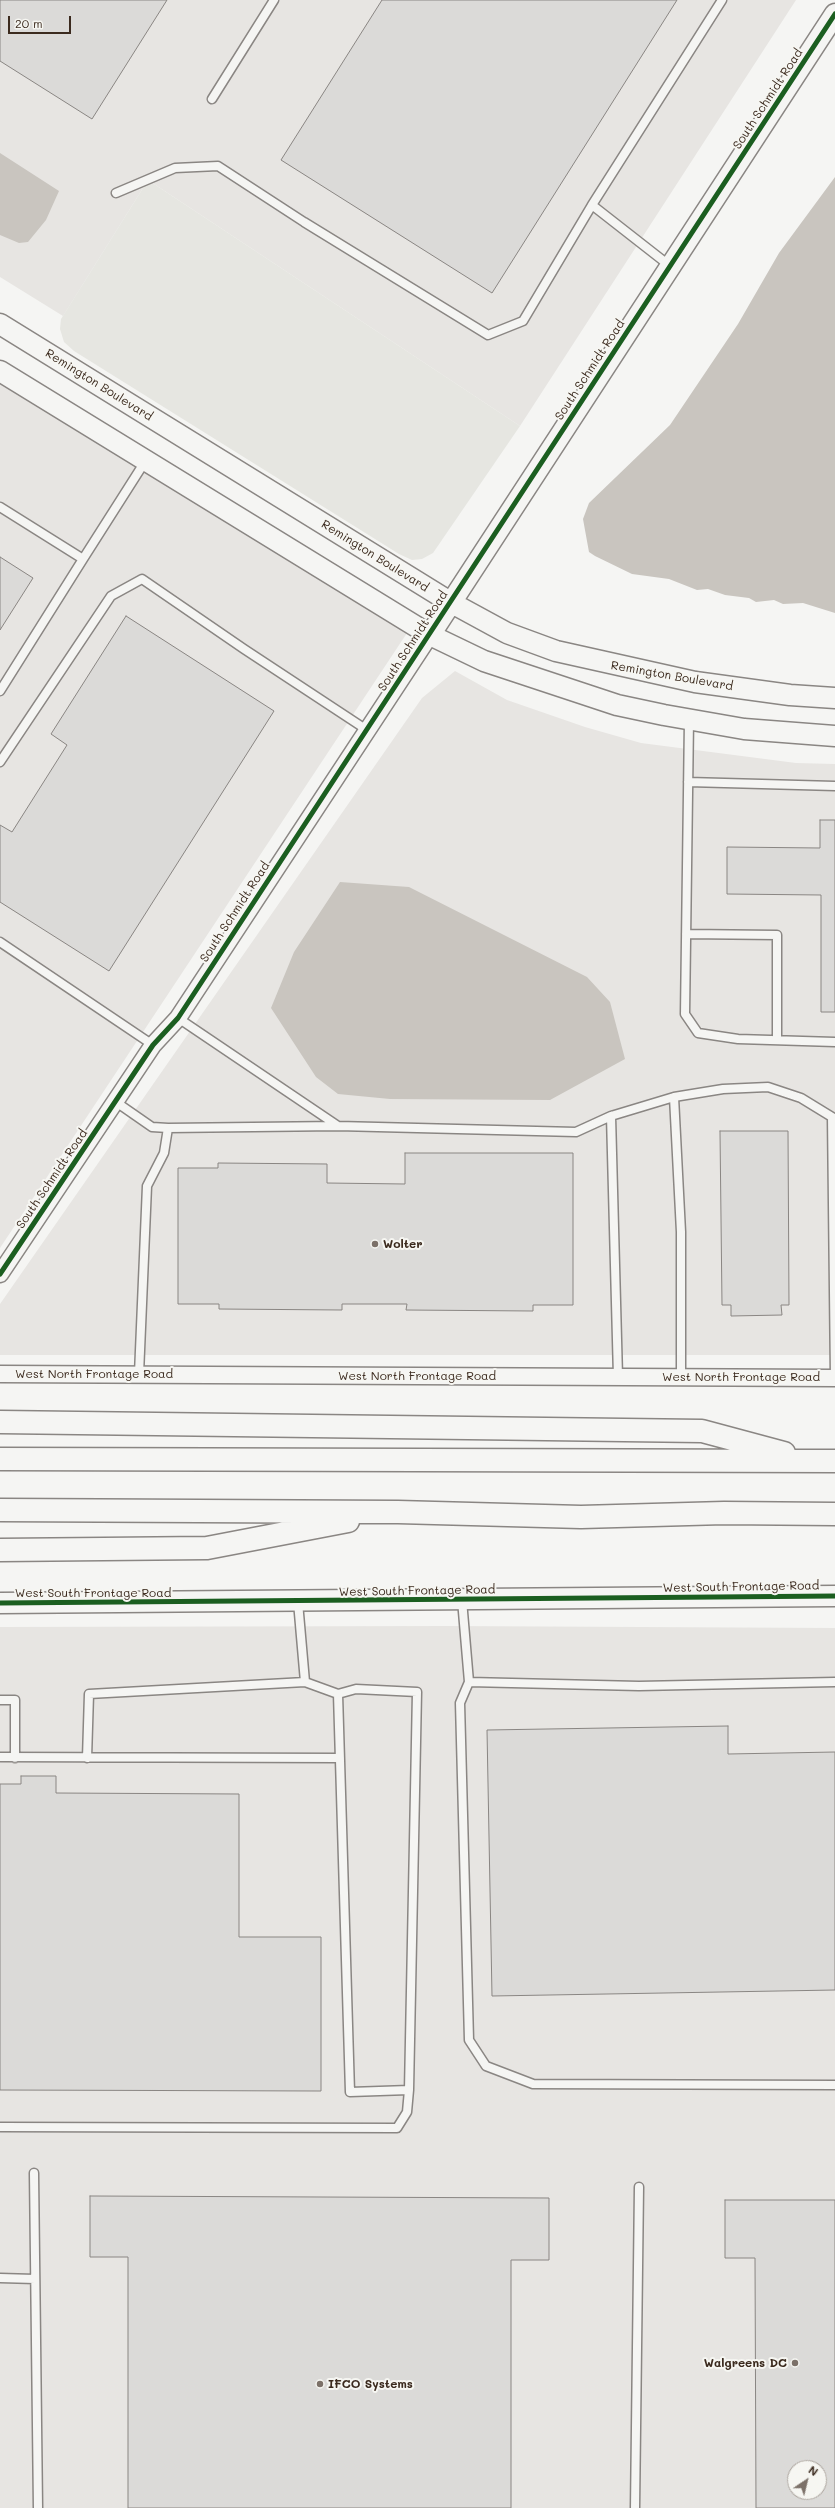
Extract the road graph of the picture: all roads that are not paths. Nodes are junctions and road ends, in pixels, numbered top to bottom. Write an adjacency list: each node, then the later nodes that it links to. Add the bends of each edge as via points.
1 (274, 0): 4 (lane)
2 (722, 0): 6 (lane)
3 (835, 14): 7 (street, South Schmidt Road)
4 (212, 99)
5 (116, 193): 6 (lane, via 175,168 218,166 304,222 488,334 523,321)
6 (592, 205): 7 (lane)
7 (670, 266): 13 (street, South Schmidt Road)
8 (0, 324): 13 (street, Remington Boulevard)
9 (0, 371): 10 (street)
10 (146, 460): 12 (lane); 14 (street)
11 (0, 508): 12 (lane)
12 (83, 560): 15 (lane)
13 (450, 602): 14 (street, South Schmidt Road); 16 (street, Remington Boulevard, via 507,633 556,651 695,682 790,695)
14 (430, 635): 17 (street, via 523,675 617,704); 18 (street, South Schmidt Road)
15 (0, 691)
16 (835, 698)
17 (689, 720): 19 (street, via 744,729); 21 (lane)
18 (367, 730): 20 (lane, via 244,650 142,579 111,596); 25 (street, South Schmidt Road)
19 (835, 736)
20 (0, 762)
21 (688, 782): 22 (lane); 23 (lane)
22 (835, 786)
23 (686, 934): 26 (lane, via 684,1014 698,1033 738,1039); 26 (lane, via 777,935)
24 (0, 942): 28 (lane)
25 (178, 1018): 28 (street, South Schmidt Road); 32 (lane)
26 (777, 1040): 27 (lane)
27 (835, 1042)
28 (153, 1045): 30 (street, South Schmidt Road)
29 (674, 1097): 31 (lane); 35 (lane, via 723,1089 768,1087 801,1098 832,1118); 39 (lane, via 680,1232)
30 (116, 1102): 33 (lane, via 152,1127); 34 (street, South Schmidt Road)
31 (611, 1116): 32 (lane, via 576,1132); 38 (lane)
32 (338, 1126): 33 (lane)
33 (168, 1128): 37 (lane, via 164,1154 147,1186)
34 (0, 1274)
35 (834, 1286): 40 (lane)
36 (0, 1374): 37 (street, West North Frontage Road)
37 (139, 1374): 38 (street, West North Frontage Road)
38 (618, 1376): 39 (street, West North Frontage Road)
39 (682, 1377): 40 (street, West North Frontage Road)
40 (835, 1378)
41 (0, 1422): 43 (highway, via 702,1430)
42 (0, 1458): 43 (highway)
43 (825, 1461)
44 (0, 1510): 45 (highway)
45 (398, 1512): 46 (highway, via 580,1517 724,1513); 47 (highway, via 207,1548)
46 (835, 1514)
47 (0, 1550)
48 (835, 1596): 49 (street, West South Frontage Road)
49 (462, 1600): 50 (street, West South Frontage Road); 53 (lane)
50 (298, 1602): 51 (street, West South Frontage Road); 52 (lane)
51 (0, 1603)
52 (305, 1682): 55 (lane); 59 (lane, via 89,1694)
53 (468, 1682): 54 (lane, via 639,1686); 61 (lane, via 460,1703 470,2040 486,2066 533,2084)
54 (835, 1682)
55 (338, 1694): 60 (lane); 62 (lane, via 362,1689 417,1692)
56 (0, 1700): 58 (lane, via 15,1700)
57 (0, 1757): 58 (lane)
58 (15, 1758): 59 (lane)
59 (87, 1758): 60 (lane)
60 (340, 1758): 62 (lane, via 350,2092)
61 (835, 2085)
62 (410, 2090): 63 (lane, via 407,2112 397,2128)
63 (0, 2127)
64 (34, 2173): 67 (lane)
65 (639, 2187): 69 (lane)
66 (0, 2278): 67 (lane)
67 (35, 2279): 68 (lane)
68 (38, 2508)
69 (635, 2508)

